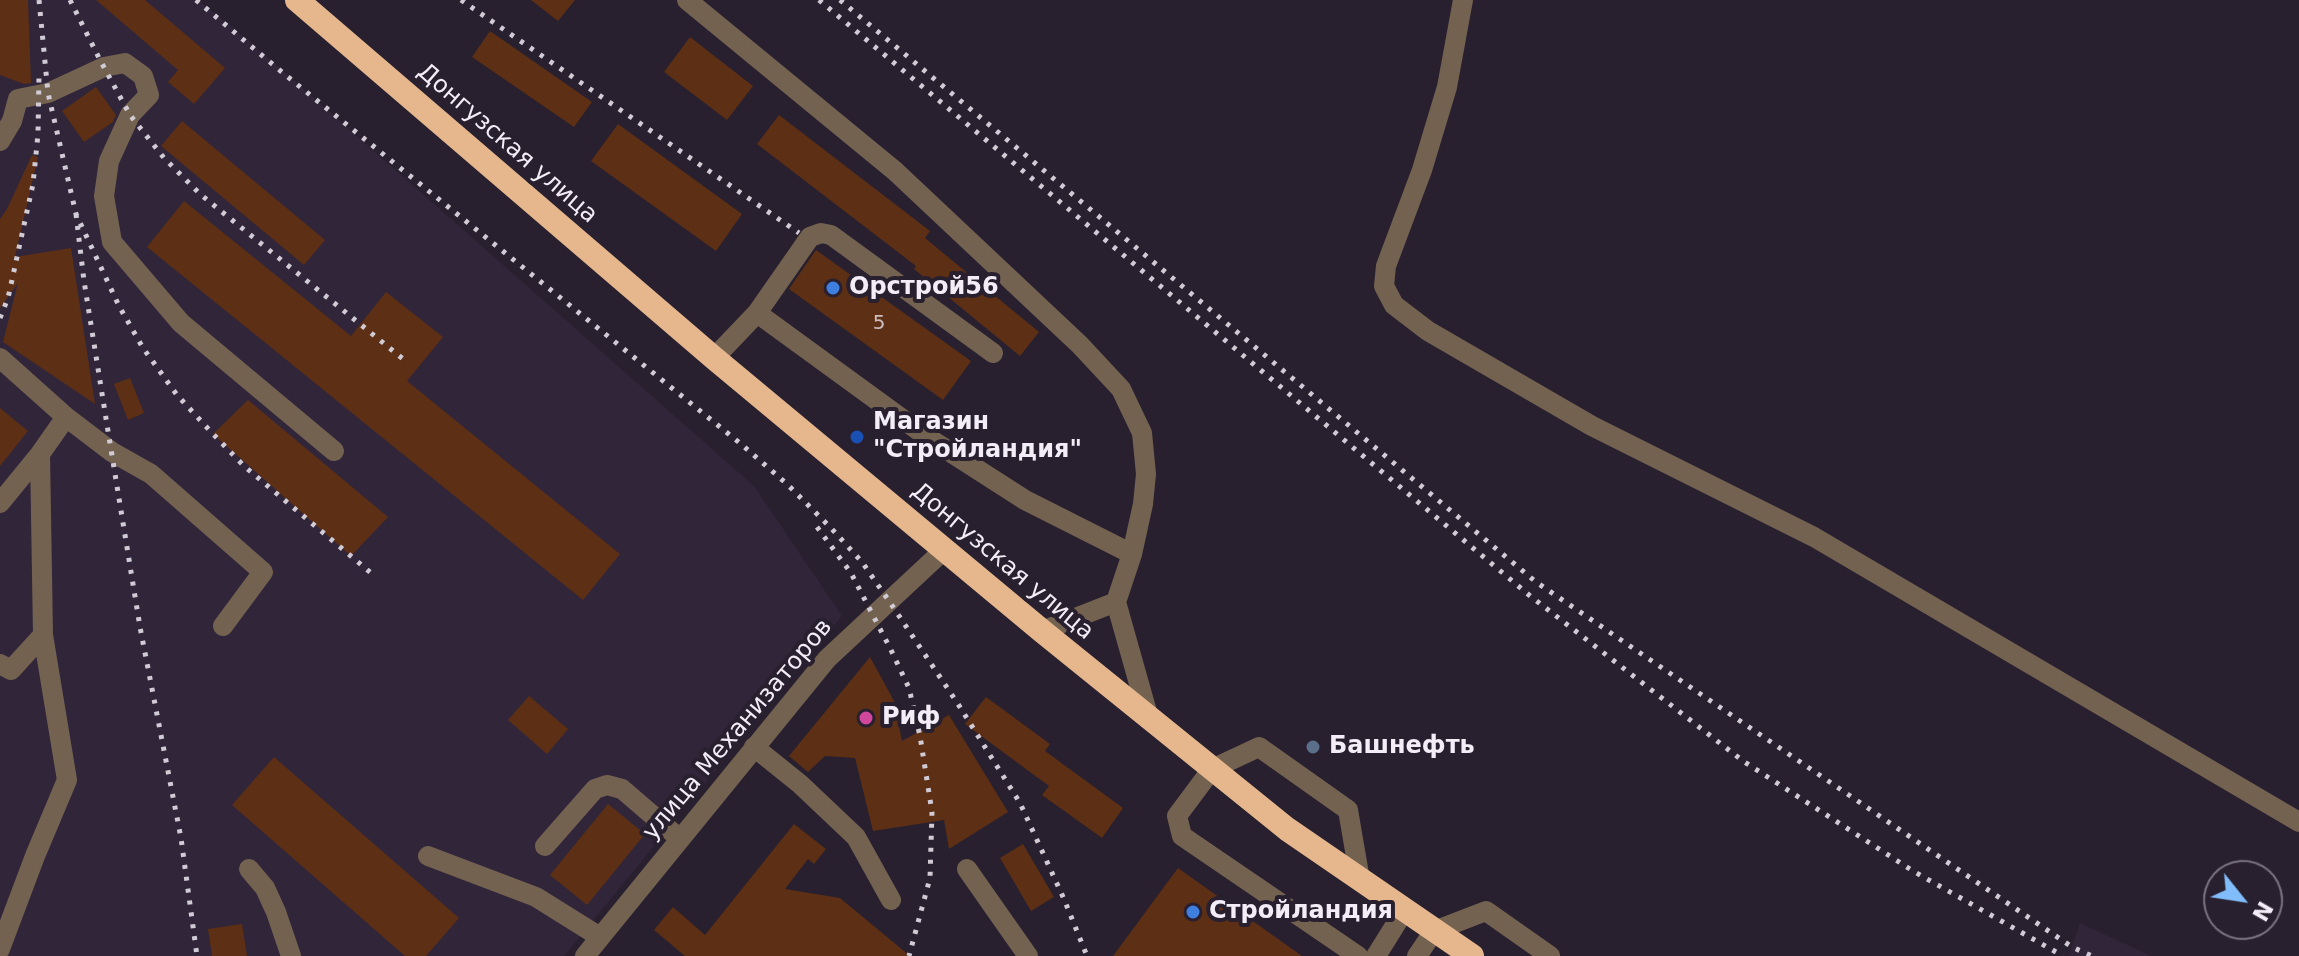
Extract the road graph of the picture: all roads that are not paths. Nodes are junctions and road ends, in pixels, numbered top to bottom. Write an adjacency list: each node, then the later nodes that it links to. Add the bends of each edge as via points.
1 (297, 0): 9 (highway, Донгузская улица)
2 (687, 0): 15 (street, via 895,171 1121,389 1142,433 1146,474)
3 (1463, 0): 24 (street, via 1447,87 1386,266 1384,286 1394,305 1428,331 1592,426 1814,537)
4 (9, 97): 5 (street, via 12,121); 11 (street, via 48,93 125,63 143,76 149,95 130,115 109,161 104,196 112,242 181,323)
5 (0, 141)
6 (757, 313): 7 (street, via 810,237 821,233 831,235); 9 (street); 15 (street, via 989,477)
7 (993, 353)
8 (0, 358): 10 (street)
9 (714, 358): 14 (highway, Донгузская улица)
10 (66, 417): 12 (street); 17 (street, via 151,474 263,572)
11 (334, 451)
12 (40, 454): 13 (street); 19 (street)
13 (0, 503)
14 (944, 550): 18 (highway, Донгузская улица); 22 (street, улица Механизаторов, via 827,659)
15 (1132, 554): 16 (street)
16 (1116, 602): 18 (street); 21 (street)
17 (223, 626)
18 (1042, 631): 21 (highway, Донгузская улица)
19 (43, 635): 20 (street); 35 (street, via 67,780)
20 (4, 673)
21 (1149, 719): 23 (highway, Донгузская улица)
22 (754, 747): 25 (street, улица Механизаторов); 31 (street, via 856,837)
23 (1212, 769): 30 (highway, Донгузская улица); 30 (street, via 1259,747 1348,810); 39 (street, via 1177,816 1182,836)
24 (2299, 822)
25 (679, 838): 26 (street, via 622,789 607,785 595,789); 34 (street, улица Механизаторов)
26 (545, 846)
27 (428, 856): 34 (street, via 536,897)
28 (249, 869): 36 (street, via 265,888)
29 (967, 869): 38 (street)
30 (1360, 880): 32 (highway, Донгузская улица)
31 (891, 900)
32 (1404, 911): 33 (highway, Донгузская улица); 40 (street)
33 (1434, 931): 41 (street); 42 (highway, Донгузская улица); 43 (street, via 1486,911)
34 (600, 937): 37 (street, улица Механизаторов)
35 (0, 949)
36 (291, 956)
37 (585, 956)
38 (1028, 956)
39 (1358, 956)
40 (1376, 956)
41 (1417, 956)
42 (1472, 956)
43 (1550, 956)

